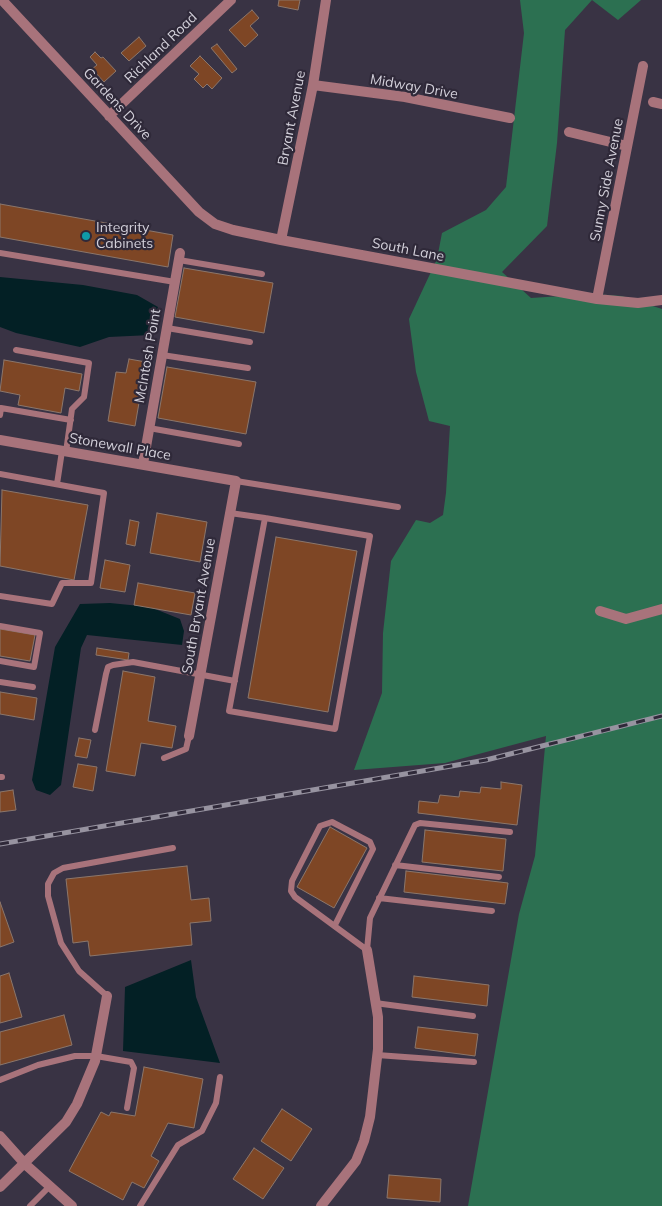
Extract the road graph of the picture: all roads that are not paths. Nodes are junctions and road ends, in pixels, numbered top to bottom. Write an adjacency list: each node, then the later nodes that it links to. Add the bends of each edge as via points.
1 (2, 0): 6 (street, Gardens Drive)
2 (231, 0): 6 (street, Richland Road)
3 (326, 0): 5 (street, Bryant Avenue)
4 (643, 66): 9 (street, Sunny Side Avenue)
5 (313, 85): 7 (street, Midway Drive, via 405,97); 11 (street, Bryant Avenue)
6 (109, 116): 10 (street, Gardens Drive, via 200,212)
7 (510, 118)
8 (569, 132): 9 (street)
9 (627, 146): 16 (street, Sunny Side Avenue)
10 (216, 224): 11 (street, South Lane)
11 (281, 240): 16 (street, South Lane)
12 (0, 253): 15 (lane)
13 (180, 256): 14 (lane); 15 (street, McIntosh Point)
14 (262, 274)
15 (175, 282): 18 (street, McIntosh Point)
16 (597, 299): 17 (street, South Lane, via 638,303)
17 (662, 300)
18 (167, 328): 19 (lane); 21 (street, McIntosh Point)
19 (250, 342)
20 (16, 350): 24 (lane, via 89,363 84,397 72,409)
21 (162, 356): 22 (lane); 25 (street, McIntosh Point)
22 (248, 368)
23 (0, 415): 24 (lane, via 1,408)
24 (71, 420): 28 (lane)
25 (149, 428): 27 (lane); 29 (street, McIntosh Point)
26 (0, 440): 28 (street, Stonewall Place)
27 (239, 444)
28 (64, 452): 29 (street, Stonewall Place); 32 (lane)
29 (143, 464): 31 (street, Stonewall Place)
30 (0, 474): 32 (lane)
31 (236, 481): 33 (lane); 34 (street, South Bryant Avenue)
32 (58, 484): 36 (lane, via 104,493 90,583 62,583 52,604)
33 (398, 507)
34 (230, 513): 35 (lane); 41 (street, South Bryant Avenue)
35 (265, 518): 42 (lane); 42 (lane, via 370,536 335,729 229,711)
36 (0, 596)
37 (662, 609): 38 (street, via 626,619)
38 (600, 611)
39 (0, 626): 40 (lane, via 40,633 34,667)
40 (0, 661)
41 (200, 676): 42 (lane); 45 (lane, via 133,662 108,667); 46 (street, South Bryant Avenue)
42 (235, 681)
43 (0, 682): 44 (lane)
44 (33, 688)
45 (96, 730)
46 (189, 736): 47 (lane, via 186,749)
47 (164, 758)
48 (510, 832): 50 (lane, via 420,823 412,829)
49 (173, 848): 56 (lane, via 63,868 54,873 48,884 48,896 62,943 78,971)
50 (395, 865): 51 (lane); 52 (lane)
51 (499, 877)
52 (379, 898): 53 (lane); 55 (lane, via 370,918)
53 (492, 911)
54 (335, 925): 54 (lane, via 293,894 290,886 320,826 332,822 370,842 373,849); 55 (lane)
55 (367, 950): 57 (street)
56 (107, 996): 60 (street)
57 (375, 1003): 58 (lane); 59 (street)
58 (473, 1016)
59 (377, 1055): 61 (lane); 72 (street, via 364,1141 356,1161)
60 (96, 1056): 63 (lane, via 75,1056 38,1065); 64 (lane, via 134,1065); 66 (street, via 87,1085 66,1122)
61 (474, 1062)
62 (220, 1077): 71 (lane, via 216,1103 202,1131 178,1145)
63 (0, 1080)
64 (127, 1108)
65 (0, 1136): 66 (street)
66 (25, 1164): 67 (street); 68 (street)
67 (0, 1187)
68 (49, 1187): 69 (lane); 70 (street)
69 (30, 1206)
70 (72, 1206)
71 (140, 1206)
72 (321, 1206)

